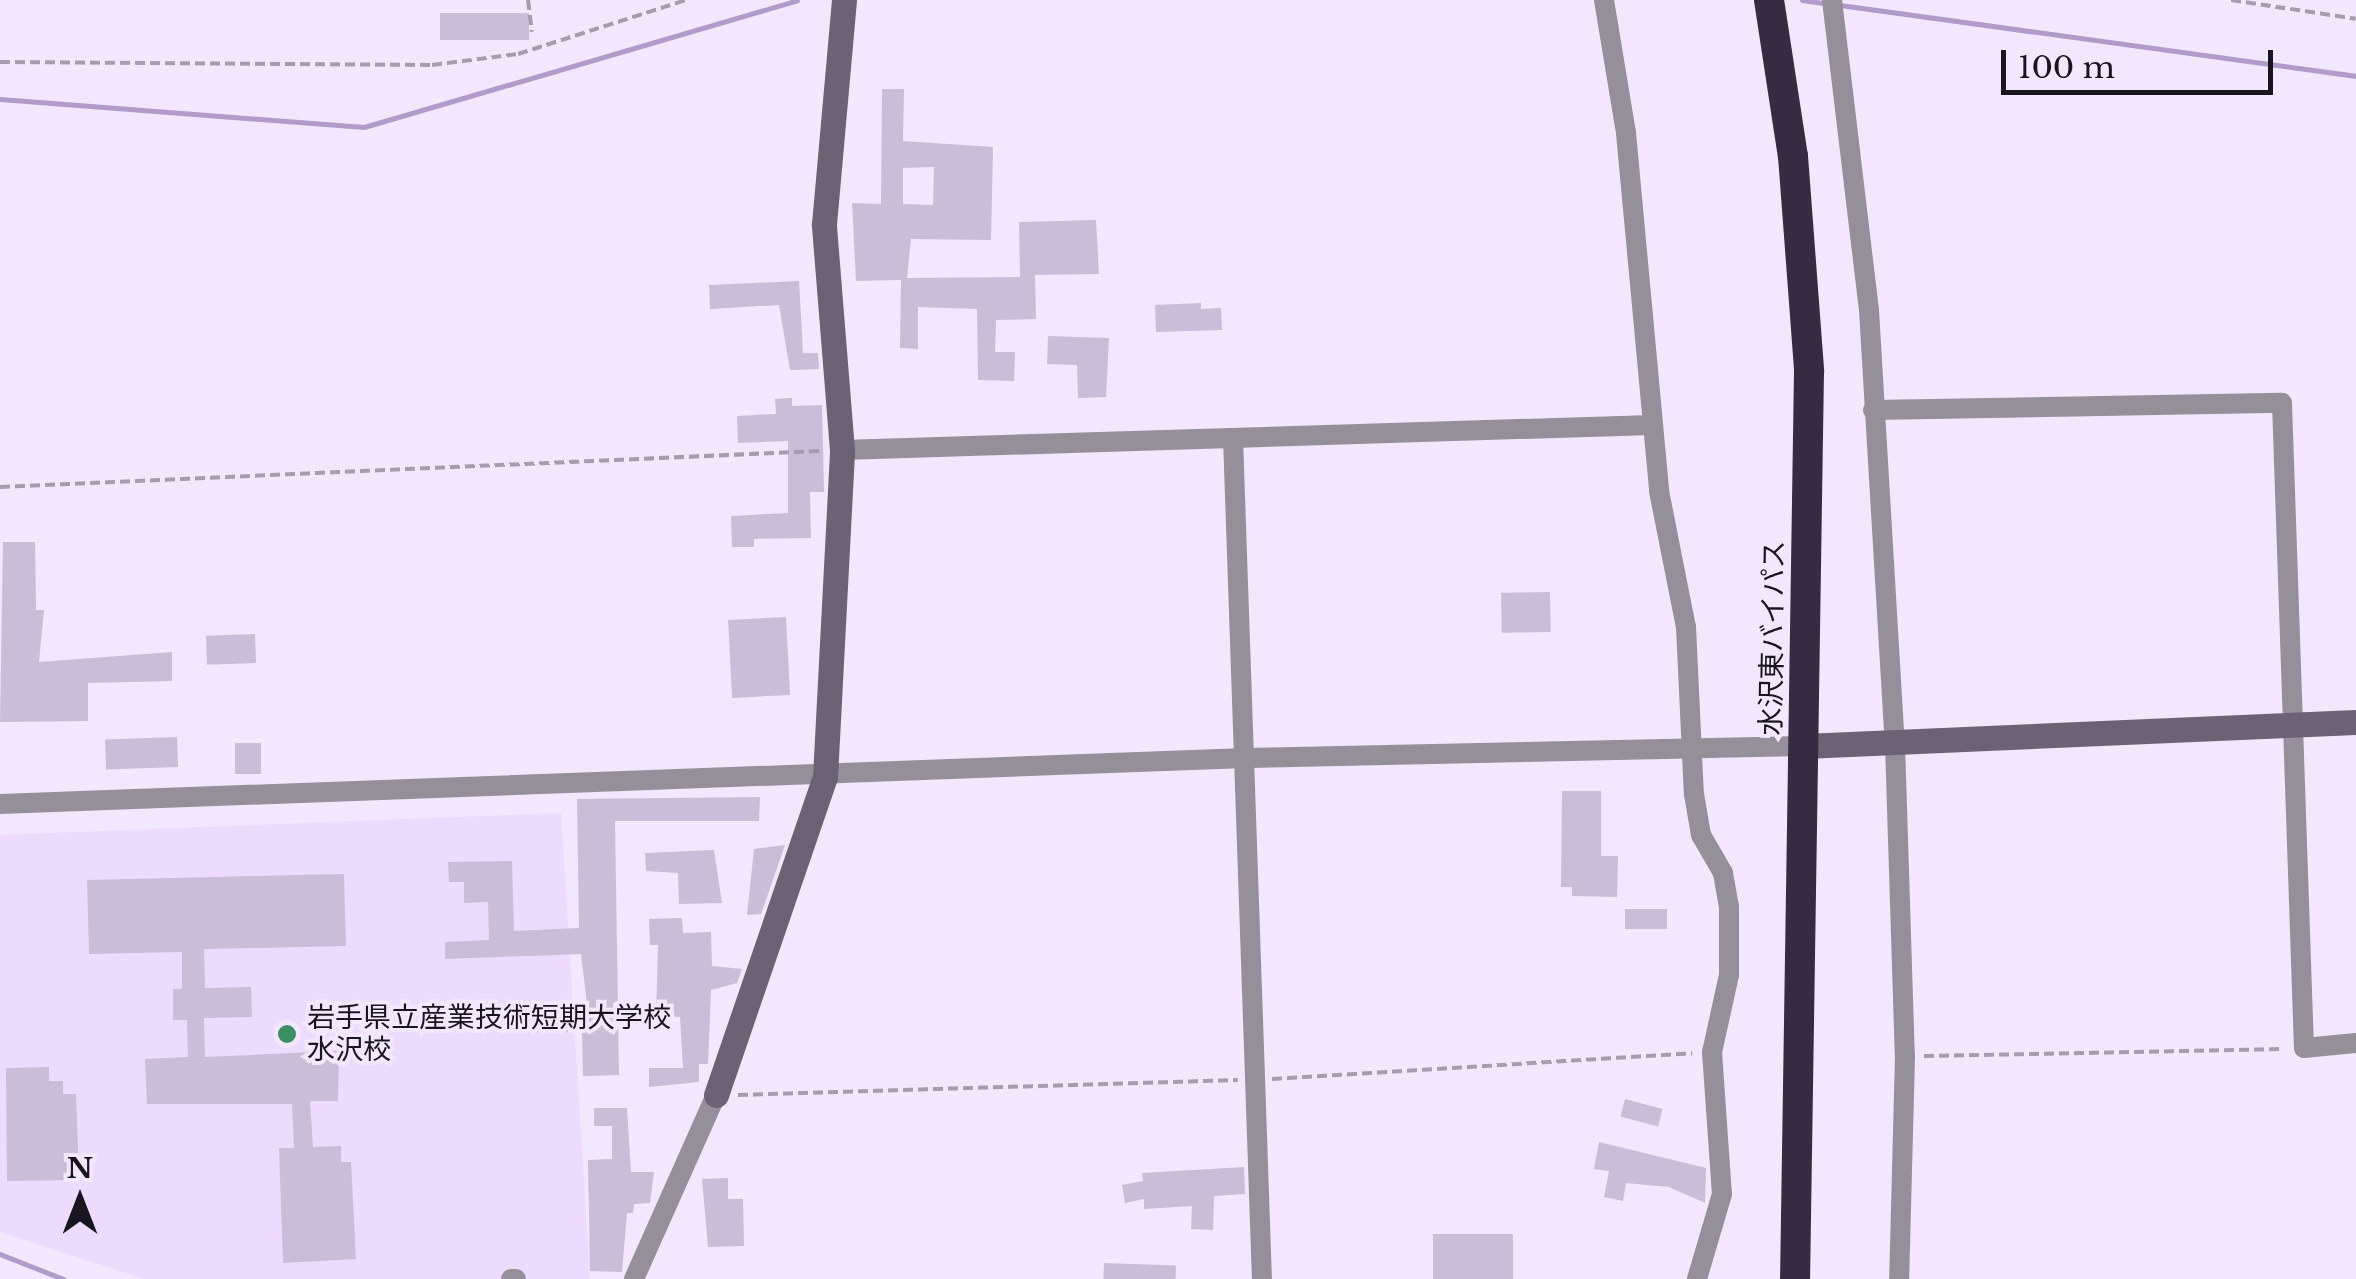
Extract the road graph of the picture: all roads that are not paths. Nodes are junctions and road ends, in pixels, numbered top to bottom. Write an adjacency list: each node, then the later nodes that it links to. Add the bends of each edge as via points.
1 (844, 0): 8 (street, via 824,224)
2 (1604, 0): 6 (street, via 1626,134)
3 (1770, 0): 12 (highway, 水沢東バイパス, via 1793,156 1809,372)
4 (1832, 0): 5 (street, via 1869,310)
5 (1873, 410): 9 (street, via 2282,403); 11 (street)
6 (1653, 424): 7 (street); 13 (street, via 1686,626)
7 (1233, 438): 8 (street); 14 (street)
8 (842, 450): 15 (street)
9 (2290, 722): 10 (street); 11 (street); 17 (street, via 2304,1048)
10 (2356, 722)
11 (1895, 744): 12 (street); 23 (street, via 1905,1056)
12 (1804, 746): 13 (street); 22 (highway, 水沢東バイパス)
13 (1692, 750): 14 (street); 21 (street, via 1701,834 1723,872 1729,906 1729,975 1712,1052 1722,1194)
14 (1246, 758): 15 (street); 20 (street)
15 (826, 776): 16 (street); 18 (street)
16 (0, 804)
17 (2356, 1043)
18 (716, 1096): 19 (street)
19 (634, 1279)
20 (1262, 1279)
21 (1697, 1279)
22 (1795, 1279)
23 (1900, 1279)

